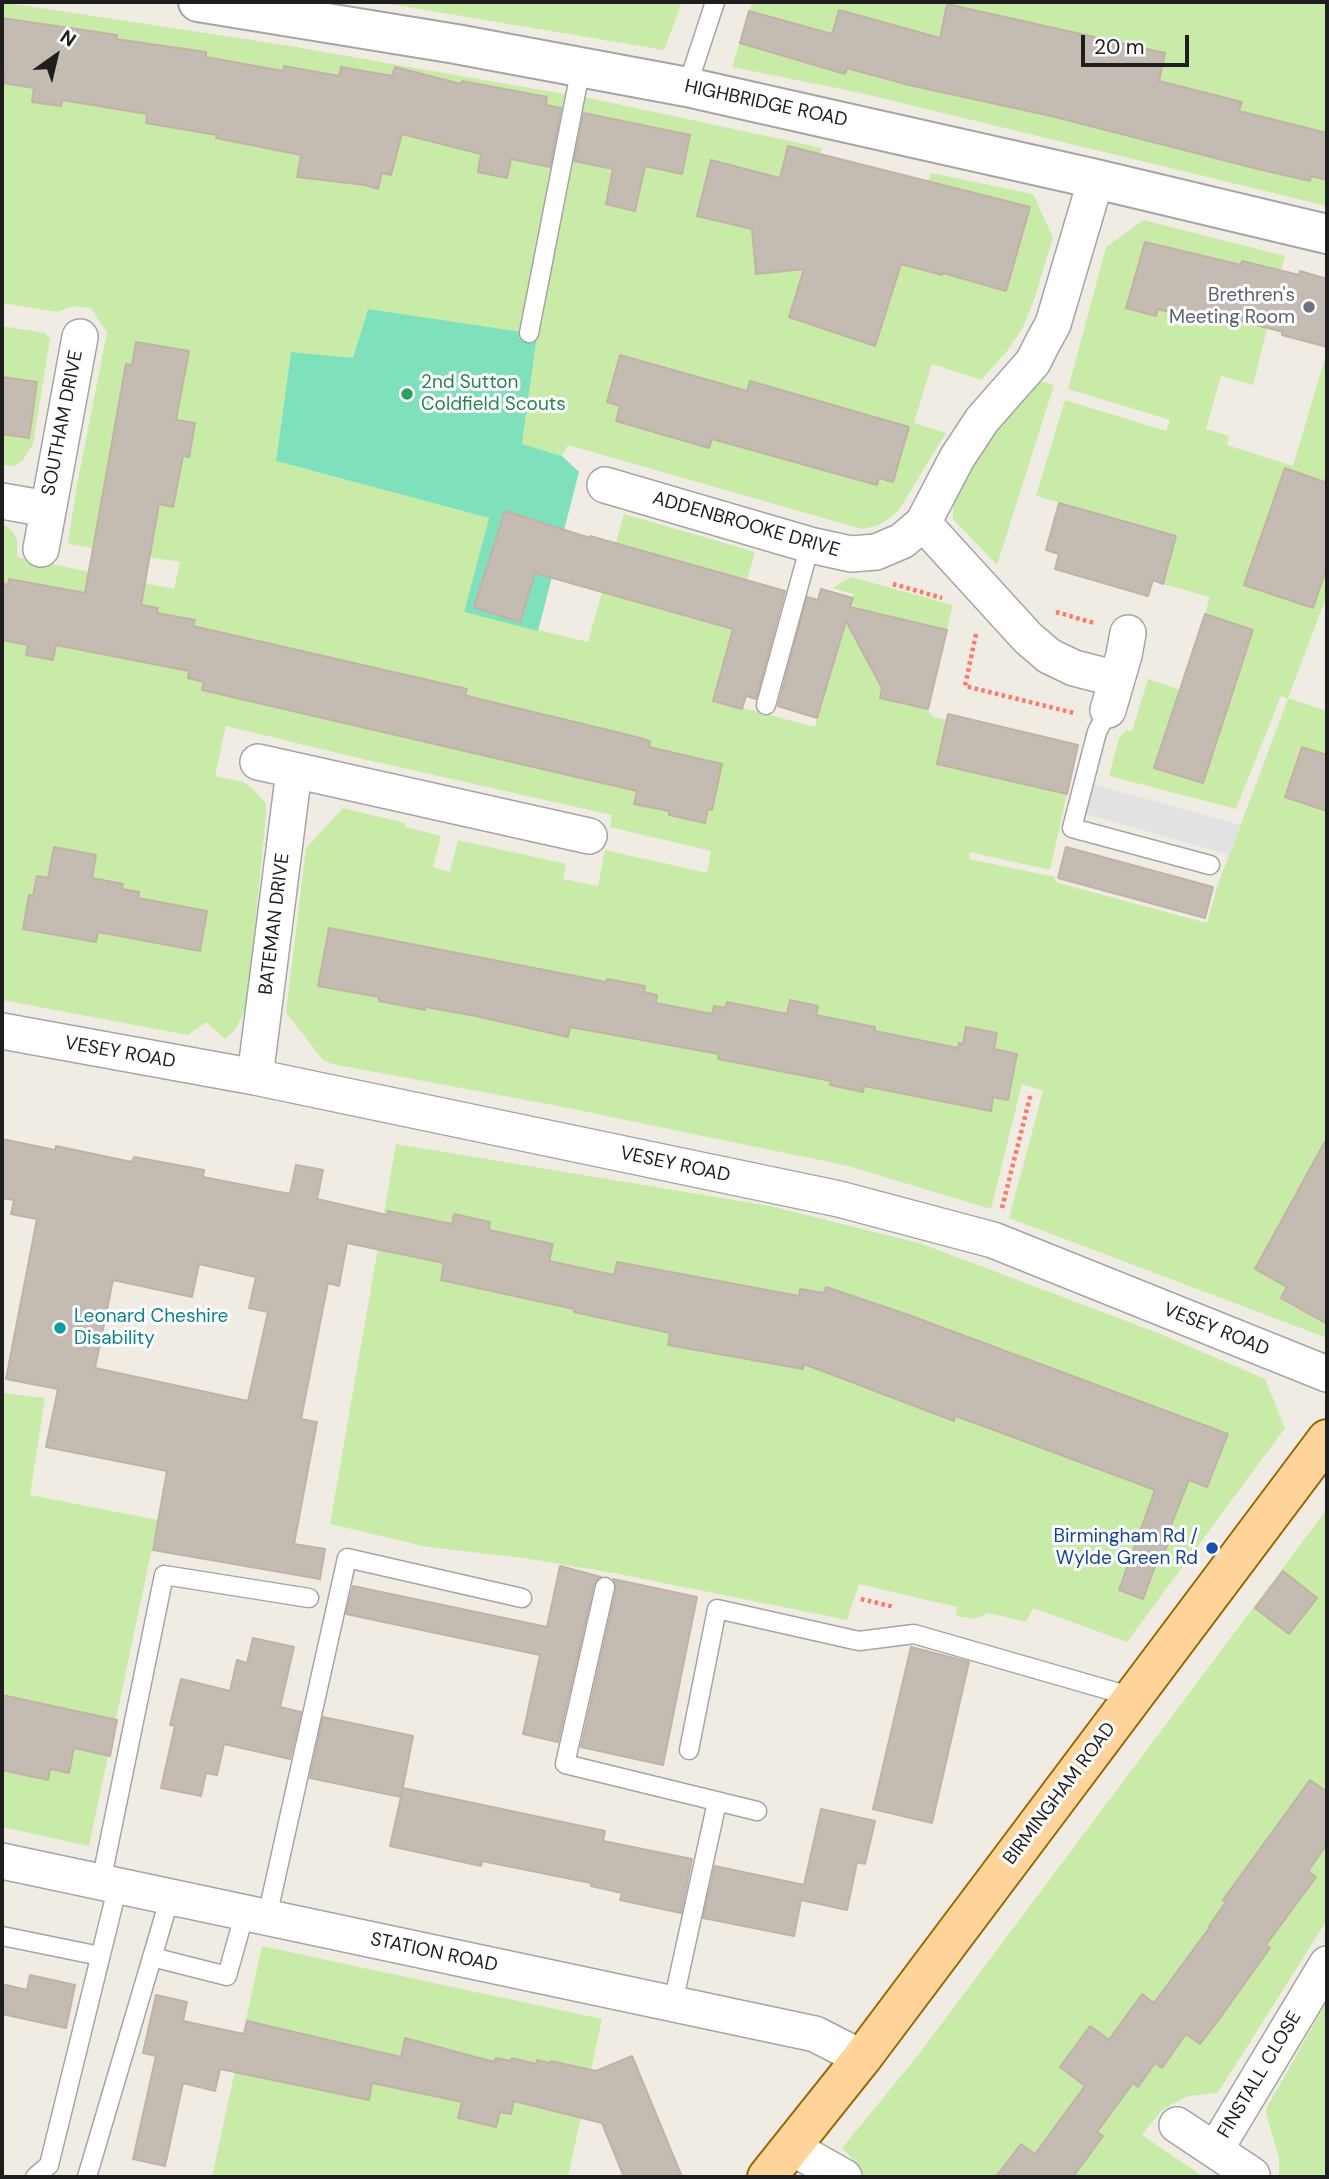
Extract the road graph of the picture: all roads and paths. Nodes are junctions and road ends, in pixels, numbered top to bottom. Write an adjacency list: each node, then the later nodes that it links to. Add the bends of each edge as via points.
1 (198, 2): 3 (street, HIGHBRIDGE ROAD)
2 (715, 2): 4 (lane)
3 (582, 67): 4 (street, HIGHBRIDGE ROAD); 7 (lane)
4 (687, 87): 5 (street, HIGHBRIDGE ROAD)
5 (1096, 179): 6 (street, HIGHBRIDGE ROAD); 12 (street, ADDENBROOKE DRIVE, via 1052,324 1033,362 982,420)
6 (1327, 234)
7 (529, 333)
8 (80, 337): 11 (street, SOUTHAM DRIVE)
9 (605, 485): 13 (street, ADDENBROOKE DRIVE)
10 (2, 501): 11 (street, SOUTHAM DRIVE)
11 (47, 509): 14 (street, SOUTHAM DRIVE)
12 (923, 523): 13 (street, ADDENBROOKE DRIVE, via 902,541 876,552 852,555); 17 (street, via 1028,638 1049,656 1074,668)
13 (810, 545): 18 (lane)
14 (41, 549)
15 (978, 622): 17 (path, via 965,686)
16 (1128, 633): 17 (street)
17 (1109, 703): 22 (lane, via 1072,828)
18 (766, 705)
19 (258, 762): 20 (street)
20 (294, 771): 21 (street); 24 (street, BATEMAN DRIVE)
21 (589, 836)
22 (1210, 865)
23 (2, 1031): 24 (street, VESEY ROAD)
24 (255, 1077): 26 (street, VESEY ROAD, via 839,1199)
25 (1031, 1093): 26 (path)
26 (993, 1240): 27 (street, VESEY ROAD)
27 (1327, 1374)
28 (1327, 1439): 32 (main road, BIRMINGHAM ROAD)
29 (605, 1587): 34 (lane, via 565,1764)
30 (309, 1598): 37 (lane, via 164,1575)
31 (522, 1598): 39 (lane, via 347,1558)
32 (1133, 1697): 33 (lane, via 914,1634 859,1641 717,1609); 45 (main road, BIRMINGHAM ROAD)
33 (689, 1751)
34 (717, 1802): 35 (lane); 44 (lane)
35 (757, 1811)
36 (2, 1861): 37 (street, STATION ROAD)
37 (109, 1884): 38 (street, STATION ROAD); 41 (lane)
38 (170, 1897): 39 (street, STATION ROAD); 42 (lane)
39 (256, 1915): 42 (lane, via 227,1976); 44 (street, STATION ROAD)
40 (2, 1936): 41 (lane)
41 (100, 1956): 50 (lane, via 49,2165)
42 (152, 1957): 51 (lane)
43 (1327, 1964): 48 (street, FINSTALL CLOSE)
44 (673, 2003): 45 (street, STATION ROAD, via 815,2034)
45 (862, 2059): 47 (main road, BIRMINGHAM ROAD)
46 (1177, 2125): 48 (street, FINSTALL CLOSE)
47 (791, 2147): 52 (main road, BIRMINGHAM ROAD); 53 (street)
48 (1215, 2150): 49 (street, FINSTALL CLOSE)
49 (1252, 2175)
50 (35, 2177)
51 (88, 2177)
52 (767, 2177)
53 (844, 2177)

